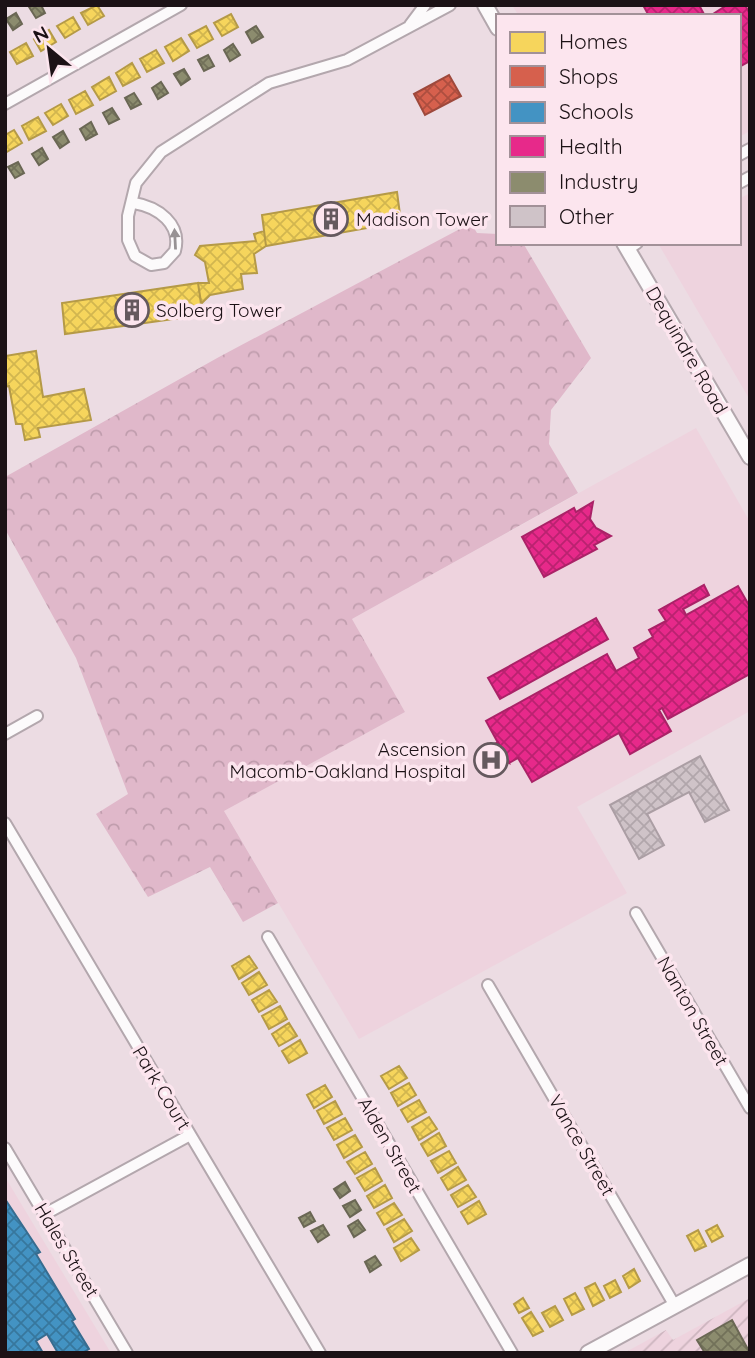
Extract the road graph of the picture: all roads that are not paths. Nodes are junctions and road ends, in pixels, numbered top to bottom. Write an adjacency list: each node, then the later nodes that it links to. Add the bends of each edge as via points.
1 (181, 5): 7 (street)
2 (425, 5): 6 (street)
3 (450, 5): 6 (street)
4 (485, 5): 5 (main road)
5 (496, 24)
6 (409, 27): 8 (street, via 334,65 269,83 202,124 148,164 136,184)
7 (5, 104)
8 (134, 203): 8 (street, one-way to 8, via 127,226 131,248 146,264 164,263 176,251 175,229 169,219)
9 (630, 245): 10 (main road, Dequindre Road)
10 (750, 457)
11 (37, 716): 12 (street)
12 (5, 734)
13 (5, 823): 18 (street, Park Court)
14 (636, 914): 17 (street, Nanton Street)
15 (268, 937): 25 (street, Alden Street)
16 (488, 985): 22 (street, Vance Street)
17 (750, 1108)
18 (190, 1135): 20 (street); 24 (street, Park Court)
19 (5, 1148): 20 (street, Hales Street)
20 (45, 1214): 23 (street, Hales Street)
21 (750, 1265): 22 (main road)
22 (675, 1306): 26 (main road)
23 (127, 1353)
24 (320, 1353)
25 (512, 1353)
26 (589, 1353)

